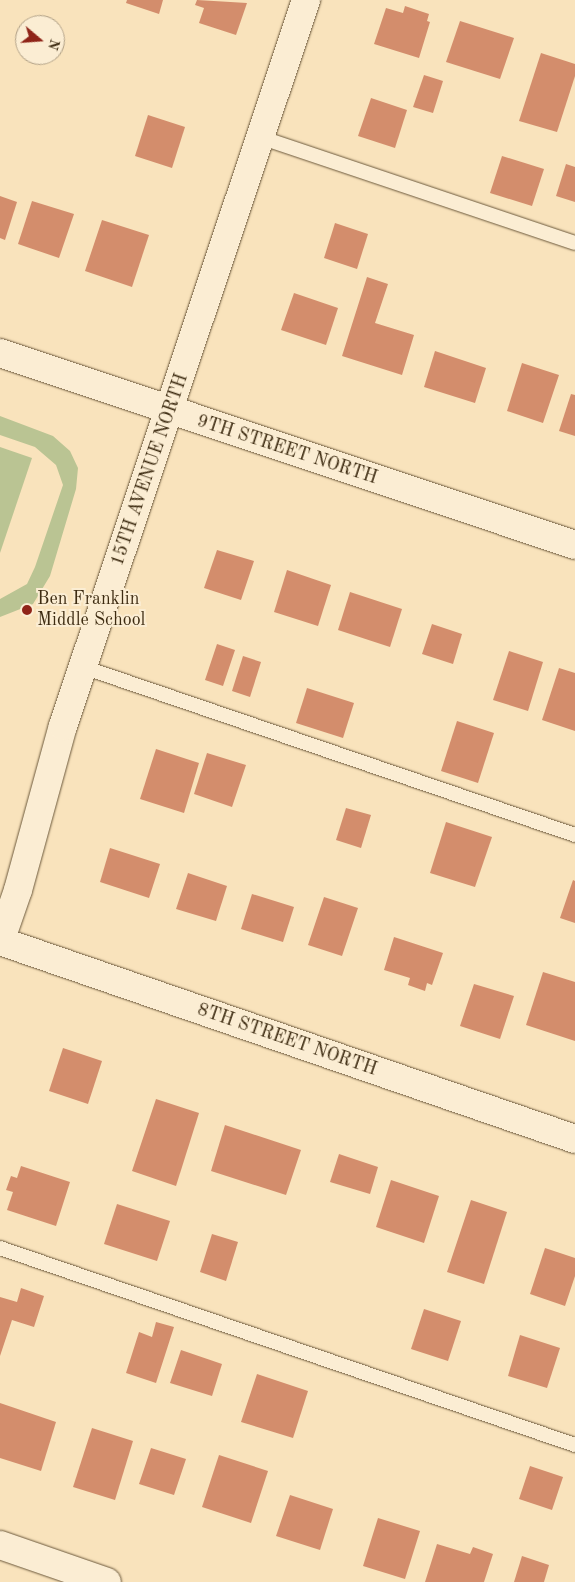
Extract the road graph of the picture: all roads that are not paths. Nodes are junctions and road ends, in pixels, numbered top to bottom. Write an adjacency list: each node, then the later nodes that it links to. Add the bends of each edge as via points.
1 (306, 0): 2 (street, 15TH AVENUE NORTH)
2 (260, 136): 3 (lane); 5 (street, 15TH AVENUE NORTH)
3 (575, 243)
4 (0, 353): 5 (street, 9TH STREET NORTH)
5 (170, 410): 6 (street, 9TH STREET NORTH); 7 (street, 15TH AVENUE NORTH)
6 (575, 545)
7 (83, 667): 8 (lane); 9 (street, 15TH AVENUE NORTH)
8 (575, 834)
9 (0, 941): 10 (street, 8TH STREET NORTH)
10 (575, 1139)
11 (0, 1248): 12 (lane)
12 (575, 1445)
13 (0, 1546): 14 (street)
14 (107, 1582)

